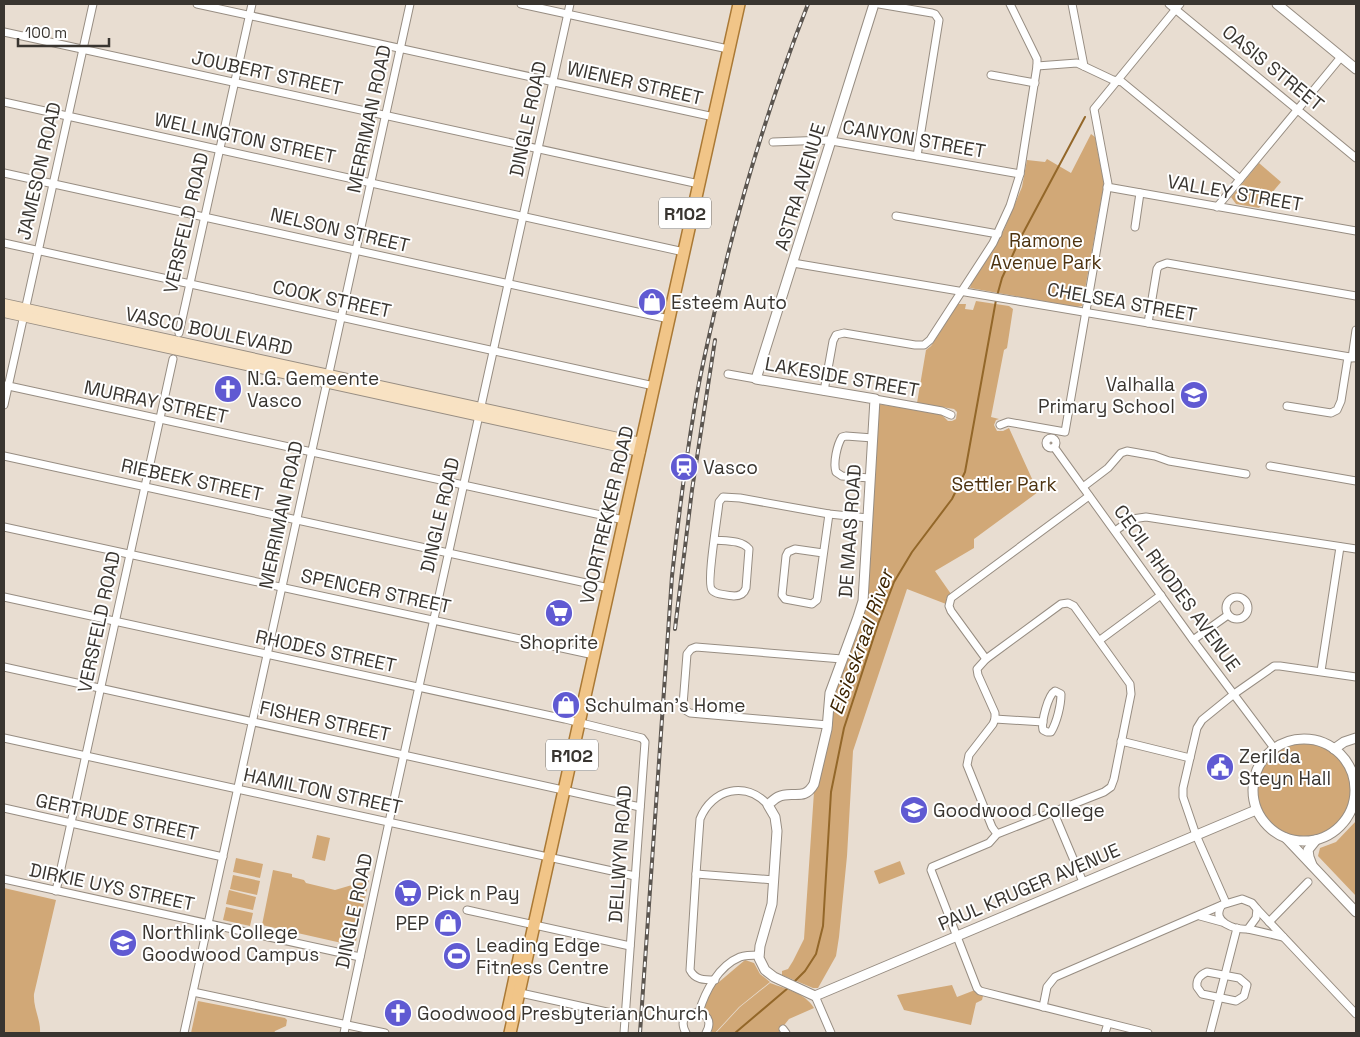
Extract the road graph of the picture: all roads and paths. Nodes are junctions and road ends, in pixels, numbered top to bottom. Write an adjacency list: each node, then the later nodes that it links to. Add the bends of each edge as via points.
1 (93, 4): 20 (street, JAMESON ROAD)
2 (197, 4): 17 (street, WIENER STREET)
3 (252, 4): 17 (street, VERSFELD ROAD)
4 (410, 4): 21 (street, MERRIMAN ROAD)
5 (521, 4): 16 (street)
6 (570, 4): 16 (street, DINGLE ROAD)
7 (731, 4): 19 (main road, VOORTREKKER ROAD / R102)
8 (739, 4): 19 (main road, VOORTREKKER ROAD / R102)
9 (874, 4): 36 (street, ASTRA AVENUE)
10 (879, 4): 40 (street, via 932,13 939,20)
11 (1010, 4): 23 (street)
12 (1072, 4): 24 (street)
13 (1169, 4): 15 (street, OASIS STREET)
14 (1277, 4): 22 (street)
15 (1178, 7): 28 (street); 32 (street, OASIS STREET)
16 (567, 14): 19 (street); 27 (street, DINGLE ROAD)
17 (249, 15): 21 (street, WIENER STREET); 29 (street, VERSFELD ROAD)
18 (4, 32): 20 (street, JOUBERT STREET)
19 (725, 48): 34 (main road, VOORTREKKER ROAD / R102)
20 (83, 49): 29 (street, JOUBERT STREET); 35 (street, JAMESON ROAD)
21 (401, 49): 27 (street, WIENER STREET); 33 (street, MERRIMAN ROAD)
22 (1341, 57): 25 (street); 32 (street)
23 (1038, 66): 24 (street, via 1072,63); 30 (street)
24 (1084, 66): 28 (street)
25 (1356, 69)
26 (991, 75): 30 (street)
27 (553, 81): 34 (street, WIENER STREET); 38 (street, DINGLE ROAD)
28 (1116, 81): 44 (street, via 1122,82); 48 (street, via 1094,111)
29 (234, 82): 33 (street, JOUBERT STREET); 39 (street, VERSFELD ROAD)
30 (1035, 83): 43 (street)
31 (4, 102): 35 (street, WELLINGTON STREET)
32 (1298, 110): 41 (street, OASIS STREET); 44 (street)
33 (386, 116): 38 (street, JOUBERT STREET); 45 (street, MERRIMAN ROAD)
34 (710, 116): 46 (main road, VOORTREKKER ROAD / R102)
35 (68, 117): 39 (street, WELLINGTON STREET); 47 (street, JAMESON ROAD)
36 (831, 141): 37 (street, CANYON STREET); 40 (street, CANYON STREET); 61 (street, ASTRA AVENUE)
37 (773, 142)
38 (538, 149): 46 (street, JOUBERT STREET); 51 (street, DINGLE ROAD)
39 (220, 150): 45 (street, WELLINGTON STREET); 53 (street, VERSFELD ROAD)
40 (917, 156): 43 (street, CANYON STREET)
41 (1356, 158)
42 (4, 173): 47 (street, NELSON STREET)
43 (1020, 174): 56 (street)
44 (1240, 179): 50 (street)
45 (371, 183): 51 (street, WELLINGTON STREET); 59 (street, MERRIMAN ROAD)
46 (695, 183): 60 (main road, VOORTREKKER ROAD / R102)
47 (53, 184): 53 (street, NELSON STREET); 58 (street, JAMESON ROAD)
48 (1107, 188): 49 (street, VALLEY STREET); 69 (street)
49 (1140, 193): 50 (street, VALLEY STREET); 54 (street)
50 (1217, 207): 55 (street, VALLEY STREET)
51 (523, 216): 60 (street, WELLINGTON STREET); 63 (street, DINGLE ROAD)
52 (896, 216): 56 (street)
53 (204, 217): 59 (street, NELSON STREET); 62 (street, VERSFELD ROAD)
54 (1135, 227)
55 (1356, 231)
56 (998, 234): 64 (street)
57 (4, 243): 58 (street, COOK STREET)
58 (37, 251): 62 (street, COOK STREET); 68 (street, JAMESON ROAD)
59 (356, 251): 63 (street, NELSON STREET); 70 (street, MERRIMAN ROAD)
60 (680, 251): 71 (main road, VOORTREKKER ROAD / R102)
61 (793, 263): 64 (street, CHELSEA STREET); 80 (street, ASTRA AVENUE)
62 (189, 284): 70 (street, COOK STREET); 74 (street, VERSFELD ROAD)
63 (508, 284): 71 (street, NELSON STREET); 75 (street, DINGLE ROAD)
64 (961, 292): 69 (street, CHELSEA STREET); 83 (street, via 924,345 844,333 836,335)
65 (1356, 296): 72 (street, via 1167,263 1157,269)
66 (4, 304): 68 (main road, VASCO BOULEVARD)
67 (4, 312): 68 (main road, VASCO BOULEVARD)
68 (24, 312): 79 (main road, VASCO BOULEVARD); 81 (street, JAMESON ROAD)
69 (1086, 312): 72 (street, CHELSEA STREET); 90 (street, via 1065,432 1008,422)
70 (341, 318): 75 (street, COOK STREET); 79 (street, MERRIMAN ROAD)
71 (665, 318): 82 (main road, VOORTREKKER ROAD / R102)
72 (1148, 323): 76 (street, CHELSEA STREET)
73 (1356, 330): 76 (street)
74 (179, 333)
75 (493, 351): 82 (street, COOK STREET); 87 (street, DINGLE ROAD)
76 (1352, 358): 86 (street, via 1337,410 1331,413)
77 (173, 360): 89 (street, VERSFELD ROAD)
78 (728, 374): 80 (street, LAKESIDE STREET)
79 (327, 379): 87 (main road, VASCO BOULEVARD); 94 (street, MERRIMAN ROAD)
80 (756, 379): 83 (street, LAKESIDE STREET)
81 (6, 386): 85 (street, JAMESON ROAD); 89 (street, MURRAY STREET)
82 (650, 386): 92 (main road, VOORTREKKER ROAD / R102)
83 (824, 391): 84 (street, LAKESIDE STREET)
84 (875, 399): 88 (street, LAKESIDE STREET); 91 (street, DE MAAS ROAD)
85 (4, 405)
86 (1287, 406)
87 (480, 412): 92 (main road, VASCO BOULEVARD); 100 (street, DINGLE ROAD)
88 (950, 415)
89 (160, 420): 94 (street, MURRAY STREET); 101 (street, VERSFELD ROAD)
90 (1000, 425)
91 (873, 438): 98 (street, DE MAAS ROAD); 98 (street, via 842,437 835,467 842,476)
92 (637, 446): 106 (main road, VOORTREKKER ROAD / R102)
93 (1054, 447): 102 (street, CECIL RHODES AVENUE)
94 (311, 452): 100 (street, MURRAY STREET); 107 (street, MERRIMAN ROAD)
95 (4, 456): 101 (street, RIEBEEK STREET)
96 (1270, 466): 99 (street)
97 (1246, 474): 102 (street, via 1127,451)
98 (870, 478): 105 (street, DE MAAS ROAD)
99 (1356, 481)
100 (464, 486): 106 (street, MURRAY STREET); 113 (street, DINGLE ROAD)
101 (145, 487): 107 (street, RIEBEEK STREET); 115 (street, VERSFELD ROAD)
102 (1083, 487): 103 (street, CECIL RHODES AVENUE)
103 (1090, 496): 109 (street, CECIL RHODES AVENUE); 128 (street, via 950,598 951,611)
104 (828, 514): 105 (street); 110 (street, via 740,498 723,498 719,502); 114 (street)
105 (868, 518): 127 (street, DE MAAS ROAD, via 863,601)
106 (620, 519): 117 (main road, VOORTREKKER ROAD / R102)
107 (297, 520): 113 (street, RIEBEEK STREET); 116 (street, MERRIMAN ROAD)
108 (4, 526): 115 (street, SPENCER STREET)
109 (1115, 531): 111 (street, via 1132,519 1146,517); 118 (street, CECIL RHODES AVENUE)
110 (715, 540): 110 (street, via 745,544 749,549 746,588 740,595 718,593 710,587)
111 (1340, 547): 112 (street); 130 (street)
112 (1356, 550)
113 (448, 553): 117 (street, RIEBEEK STREET); 121 (street, DINGLE ROAD)
114 (823, 553): 114 (street, via 816,602 807,604 784,599 788,552 795,549)
115 (130, 554): 116 (street, SPENCER STREET); 122 (street, VERSFELD ROAD)
116 (282, 587): 121 (street, SPENCER STREET); 126 (street, MERRIMAN ROAD)
117 (605, 587): 125 (main road, VOORTREKKER ROAD / R102)
118 (1161, 595): 123 (street); 124 (street, CECIL RHODES AVENUE)
119 (4, 597): 122 (street, RHODES STREET)
120 (1228, 615): 124 (street)
121 (434, 620): 125 (street, SPENCER STREET); 132 (street, DINGLE ROAD)
122 (116, 622): 126 (street, RHODES STREET); 133 (street, VERSFELD ROAD)
123 (1100, 640): 128 (street, via 1074,606 1065,602); 143 (street, via 1130,684 1131,694)
124 (1193, 640): 134 (street, CECIL RHODES AVENUE)
125 (590, 654): 137 (main road, VOORTREKKER ROAD / R102)
126 (268, 655): 132 (street, RHODES STREET); 136 (street, MERRIMAN ROAD)
127 (842, 659): 139 (street, DE MAAS ROAD, via 830,693); 139 (street, via 696,647 687,654 683,704 690,713)
128 (986, 659): 135 (street, via 977,673)
129 (4, 668): 133 (street, FISHER STREET)
130 (1321, 672): 131 (street); 134 (street, via 1276,666)
131 (1356, 677)
132 (419, 688): 137 (street, RHODES STREET); 146 (street, DINGLE ROAD)
133 (101, 689): 136 (street, FISHER STREET); 147 (street, VERSFELD ROAD)
134 (1234, 694): 144 (street, CECIL RHODES AVENUE); 148 (street, via 1202,720)
135 (996, 719): 138 (street); 158 (street, via 966,763)
136 (252, 722): 146 (street, FISHER STREET); 149 (street, MERRIMAN ROAD)
137 (575, 722): 141 (street, RHODES STREET); 150 (main road, VOORTREKKER ROAD / R102)
138 (1042, 722): 138 (street, via 1050,694 1058,691 1061,700 1051,732 1043,730)
139 (828, 724): 151 (street, DE MAAS ROAD, via 812,787 805,794 780,796)
140 (4, 738): 147 (street, HAMILTON STREET)
141 (642, 738): 152 (street, DELLWYN ROAD, via 645,742)
142 (1356, 738): 145 (street)
143 (1121, 741): 148 (street); 155 (street, via 1111,787)
144 (1274, 748): 145 (street, via 1304,738 1317,740); 154 (street, via 1262,760 1254,776 1252,793)
145 (1334, 749): 161 (street, via 1351,770 1354,797 1348,816 1340,827)
146 (405, 755): 150 (street, FISHER STREET); 156 (street, DINGLE ROAD)
147 (86, 756): 149 (street, HAMILTON STREET); 157 (street, VERSFELD ROAD)
148 (1190, 758): 159 (street, via 1183,797)
149 (238, 789): 156 (street, HAMILTON STREET); 163 (street, MERRIMAN ROAD)
150 (560, 789): 152 (street, FISHER STREET); 162 (main road, VOORTREKKER ROAD / R102)
151 (768, 805): 165 (street, via 762,798 736,790 722,794 708,805 700,819); 168 (street, via 777,824)
152 (640, 807): 166 (street, DELLWYN ROAD)
153 (4, 808): 157 (street, GERTRUDE STREET)
154 (1256, 810): 159 (street, PAUL KRUGER AVENUE); 160 (street, via 1268,827)
155 (1054, 813): 158 (street); 169 (street)
156 (389, 822): 162 (street, HAMILTON STREET); 187 (street, DINGLE ROAD)
157 (72, 823): 163 (street, GERTRUDE STREET); 171 (street, VERSFELD ROAD)
158 (997, 834): 183 (street, via 989,843 932,867)
159 (1196, 835): 169 (street, PAUL KRUGER AVENUE); 172 (street)
160 (1286, 838): 161 (street, via 1306,842); 164 (street)
161 (1316, 840): 164 (street, via 1308,850)
162 (546, 856): 166 (street, HAMILTON STREET); 180 (main road, VOORTREKKER ROAD / R102)
163 (223, 857): 179 (street, MERRIMAN ROAD)
164 (1313, 868): 175 (street)
165 (696, 874): 168 (street); 189 (street, via 690,970 697,978)
166 (635, 876): 185 (street, DELLWYN ROAD)
167 (4, 879): 171 (street, DIRKIE UYS STREET)
168 (774, 880): 186 (street, via 772,906)
169 (1083, 882): 183 (street, PAUL KRUGER AVENUE)
170 (1308, 882): 178 (street)
171 (56, 891): 179 (street, DIRKIE UYS STREET)
172 (1224, 904): 173 (street, via 1242,899); 176 (street); 177 (street, via 1218,914)
173 (1257, 909): 178 (street); 182 (street, via 1256,918)
174 (467, 910): 180 (street)
175 (1356, 912)
176 (1199, 916): 177 (street); 194 (street, via 1055,977 1047,986)
177 (1222, 922): 181 (street)
178 (1269, 922): 184 (street)
179 (208, 924): 187 (street, DIRKIE UYS STREET); 190 (street, MERRIMAN ROAD)
180 (531, 924): 185 (street); 191 (main road, VOORTREKKER ROAD / R102)
181 (1237, 928): 182 (street); 188 (street)
182 (1248, 929): 184 (street)
183 (956, 936): 192 (street, PAUL KRUGER AVENUE); 194 (street, via 977,988 985,994)
184 (1284, 938): 196 (street)
185 (630, 946): 197 (street, DELLWYN ROAD)
186 (759, 955): 189 (street, via 734,960); 192 (street, via 765,970)
187 (360, 957): 199 (street, DINGLE ROAD)
188 (1225, 975): 193 (street); 193 (street, via 1244,981 1246,991 1240,1000); 193 (street, via 1207,972 1197,982 1202,994)
189 (715, 980): 195 (street)
190 (193, 992): 199 (street); 200 (street, MERRIMAN ROAD)
191 (516, 992): 197 (street); 203 (main road, VOORTREKKER ROAD / R102); 204 (main road, VOORTREKKER ROAD / R102)
192 (815, 996): 208 (street)
193 (1219, 998): 211 (street)
194 (1043, 1008): 198 (street)
195 (699, 1012): 206 (street, via 686,1017 683,1025); 207 (street, via 709,1023)
196 (1356, 1014)
197 (625, 1016): 205 (street, DELLWYN ROAD)
198 (1108, 1023): 209 (street); 210 (street)
199 (346, 1025): 201 (street, DINGLE ROAD); 202 (street)
200 (184, 1033)
201 (344, 1033)
202 (385, 1033)
203 (502, 1033)
204 (510, 1033)
205 (624, 1033)
206 (686, 1033)
207 (706, 1033)
208 (831, 1033)
209 (1105, 1033)
210 (1148, 1033)
211 (1210, 1033)

